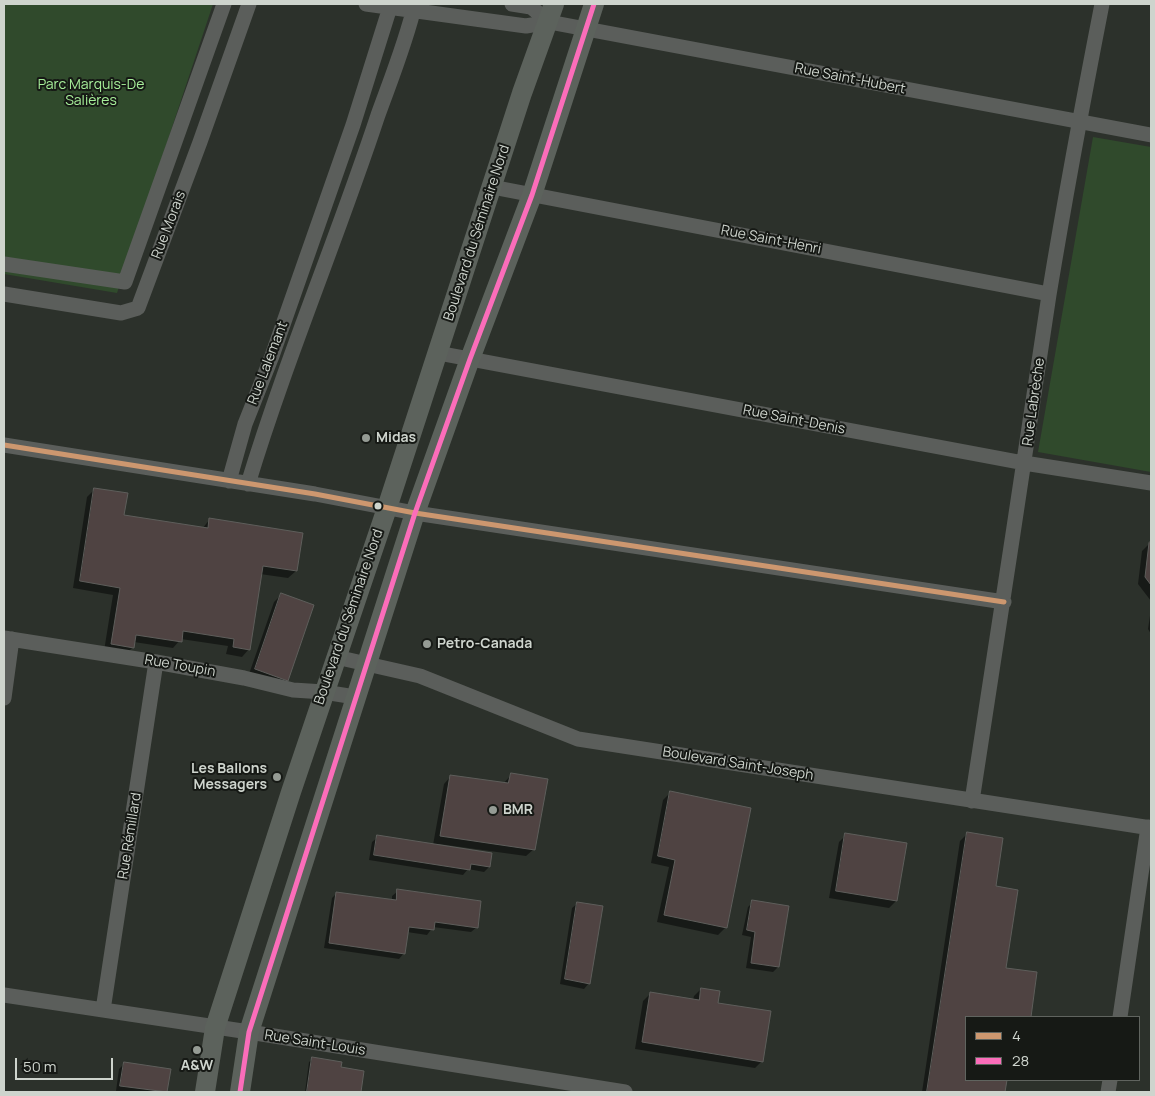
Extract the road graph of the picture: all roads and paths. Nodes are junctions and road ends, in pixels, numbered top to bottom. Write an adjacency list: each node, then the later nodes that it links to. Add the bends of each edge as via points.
1 (224, 4): 13 (street, Rue Morais)
2 (249, 4): 16 (street, Rue Morais)
3 (366, 4): 7 (street, Rue Saint-Hubert)
4 (512, 4): 9 (street, Rue Saint-Hubert)
5 (594, 4): 10 (main road)
6 (1102, 4): 11 (street, Rue Labrèche)
7 (390, 6): 8 (street, Rue Saint-Hubert); 12 (street, Rue Lalemant)
8 (414, 7): 9 (street, Rue Saint-Hubert, via 526,26); 14 (street, Rue Lalemant)
9 (552, 13): 10 (street, Rue Saint-Hubert); 17 (main road, Boulevard du Séminaire Nord)
10 (587, 29): 11 (street, Rue Saint-Hubert); 18 (main road)
11 (1079, 122): 15 (street, Rue Saint-Hubert); 24 (street, Rue Labrèche)
12 (353, 125): 14 (street); 19 (street, Rue Lalemant)
13 (177, 133): 16 (street); 22 (street, Rue Morais)
14 (372, 133): 20 (street, Rue Lalemant)
15 (1151, 135)
16 (200, 142): 25 (street, Rue Morais)
17 (492, 187): 18 (street, Rue Saint-Henri); 26 (main road, Boulevard du Séminaire Nord)
18 (532, 195): 24 (street, Rue Saint-Henri); 27 (main road)
19 (311, 246): 20 (street); 30 (street, Rue Lalemant, via 245,424)
20 (330, 253): 32 (street, Rue Lalemant, via 267,423)
21 (4, 264): 22 (street)
22 (124, 282): 25 (street)
23 (4, 294): 25 (street, via 121,313)
24 (1050, 294): 29 (street, Rue Labrèche)
25 (138, 308)
26 (438, 353): 27 (street, Rue Saint-Denis); 33 (main road, Boulevard du Séminaire Nord)
27 (470, 358): 29 (street, Rue Saint-Denis); 34 (main road)
28 (4, 445): 30 (street)
29 (1024, 463): 31 (street, Rue Saint-Denis); 35 (street, Rue Labrèche)
30 (229, 481): 32 (street)
31 (1151, 482)
32 (248, 484): 33 (street)
33 (387, 508): 34 (street); 37 (main road, Boulevard du Séminaire Nord)
34 (415, 513): 35 (street); 39 (main road)
35 (1004, 602): 43 (street, Rue Labrèche)
36 (8, 639): 38 (street, Rue Toupin); 42 (street)
37 (336, 657): 39 (street, Boulevard Saint-Joseph); 40 (main road, Boulevard du Séminaire Nord)
38 (156, 662): 40 (street, Rue Toupin, via 293,690); 46 (street, Rue Rémillard)
39 (367, 664): 41 (main road); 43 (street, Boulevard Saint-Joseph, via 420,676 578,738)
40 (324, 692): 41 (street, Rue Toupin); 48 (main road, Boulevard du Séminaire Nord)
41 (355, 697): 49 (main road)
42 (4, 698)
43 (972, 800): 44 (street, Boulevard Saint-Joseph)
44 (1150, 828): 47 (street)
45 (4, 995): 46 (street, Rue Saint-Louis)
46 (103, 1010): 48 (street, Rue Saint-Louis)
47 (1120, 1016)
48 (215, 1028): 49 (street, Rue Saint-Louis); 50 (main road, Boulevard du Séminaire Nord)
49 (249, 1032): 51 (main road); 52 (street, Rue Saint-Louis)
50 (205, 1092)
51 (240, 1092)
52 (626, 1092)

